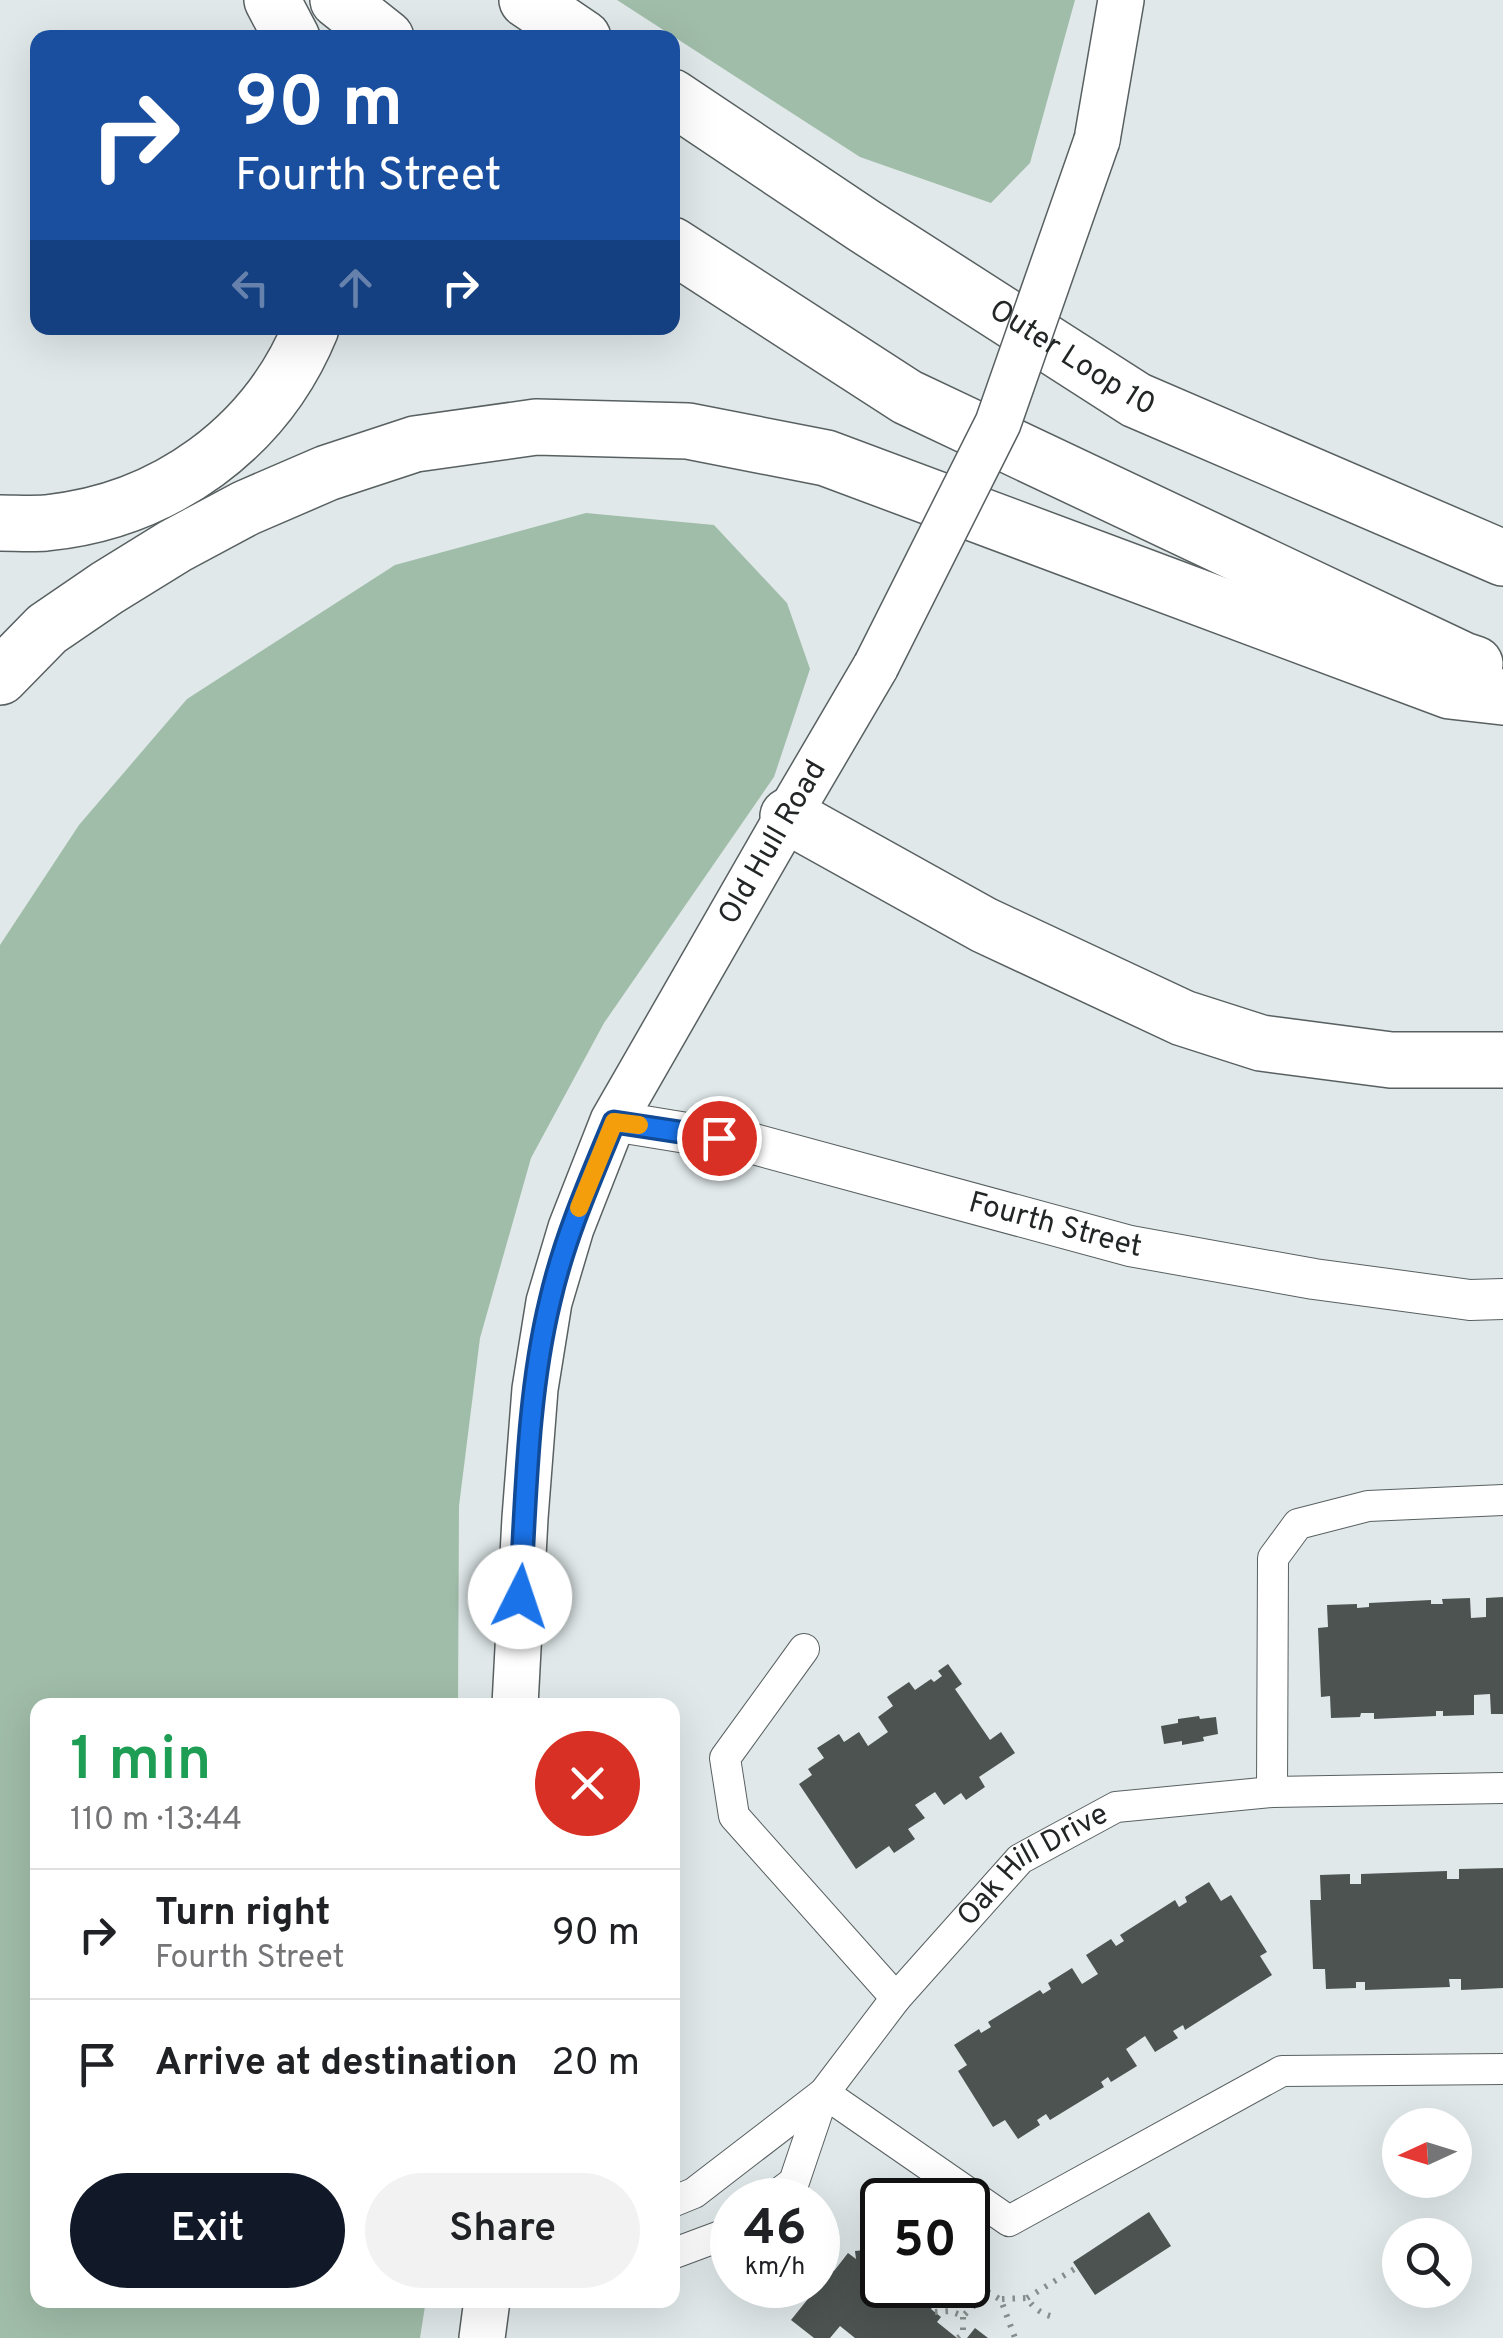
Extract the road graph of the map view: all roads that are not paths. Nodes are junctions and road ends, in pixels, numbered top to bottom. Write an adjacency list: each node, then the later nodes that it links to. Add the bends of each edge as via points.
1 (272, 0): 5 (highway)
2 (338, 0): 6 (highway)
3 (527, 0): 7 (highway)
4 (1122, 0): 16 (main road, Old Hull Road, bridge, via 1097,140 998,423 876,666)
5 (288, 30)
6 (376, 30)
7 (571, 30)
8 (680, 103): 12 (highway, Outer Loop 10, via 1136,400)
9 (680, 250): 13 (highway, via 907,397 1463,660)
10 (308, 335): 11 (highway, via 268,405 205,464 161,490 99,513)
11 (0, 523)
12 (1503, 558)
13 (1503, 672)
14 (0, 678): 15 (highway, via 47,629 246,508 326,472 415,444 536,427 688,431 826,458 1450,691)
15 (1503, 697)
16 (788, 816): 17 (highway, via 984,925 1183,1018 1261,1042 1390,1060); 18 (main road, Old Hull Road)
17 (1503, 1060)
18 (614, 1122): 19 (street, Fourth Street, via 754,1144 1130,1246 1314,1279); 22 (main road, Old Hull Road, via 571,1228 546,1320 535,1389)
19 (1503, 1299)
20 (1503, 1500): 24 (street, via 1368,1506 1298,1524 1273,1558)
21 (804, 1649): 25 (street, via 726,1758 734,1816)
22 (516, 1698)
23 (1503, 1788): 24 (street, Oak Hill Drive)
24 (1272, 1792): 25 (street, Oak Hill Drive, via 1116,1807 1036,1850 1020,1859)
25 (896, 1998): 27 (street, Oak Hill Drive)
26 (1503, 2069): 27 (street, via 1282,2071 1010,2221)
27 (824, 2093): 28 (street, Oak Hill Drive); 29 (street, Oak Hill Drive)
28 (795, 2178)
29 (680, 2199)
30 (710, 2239): 31 (street)
31 (680, 2251)

